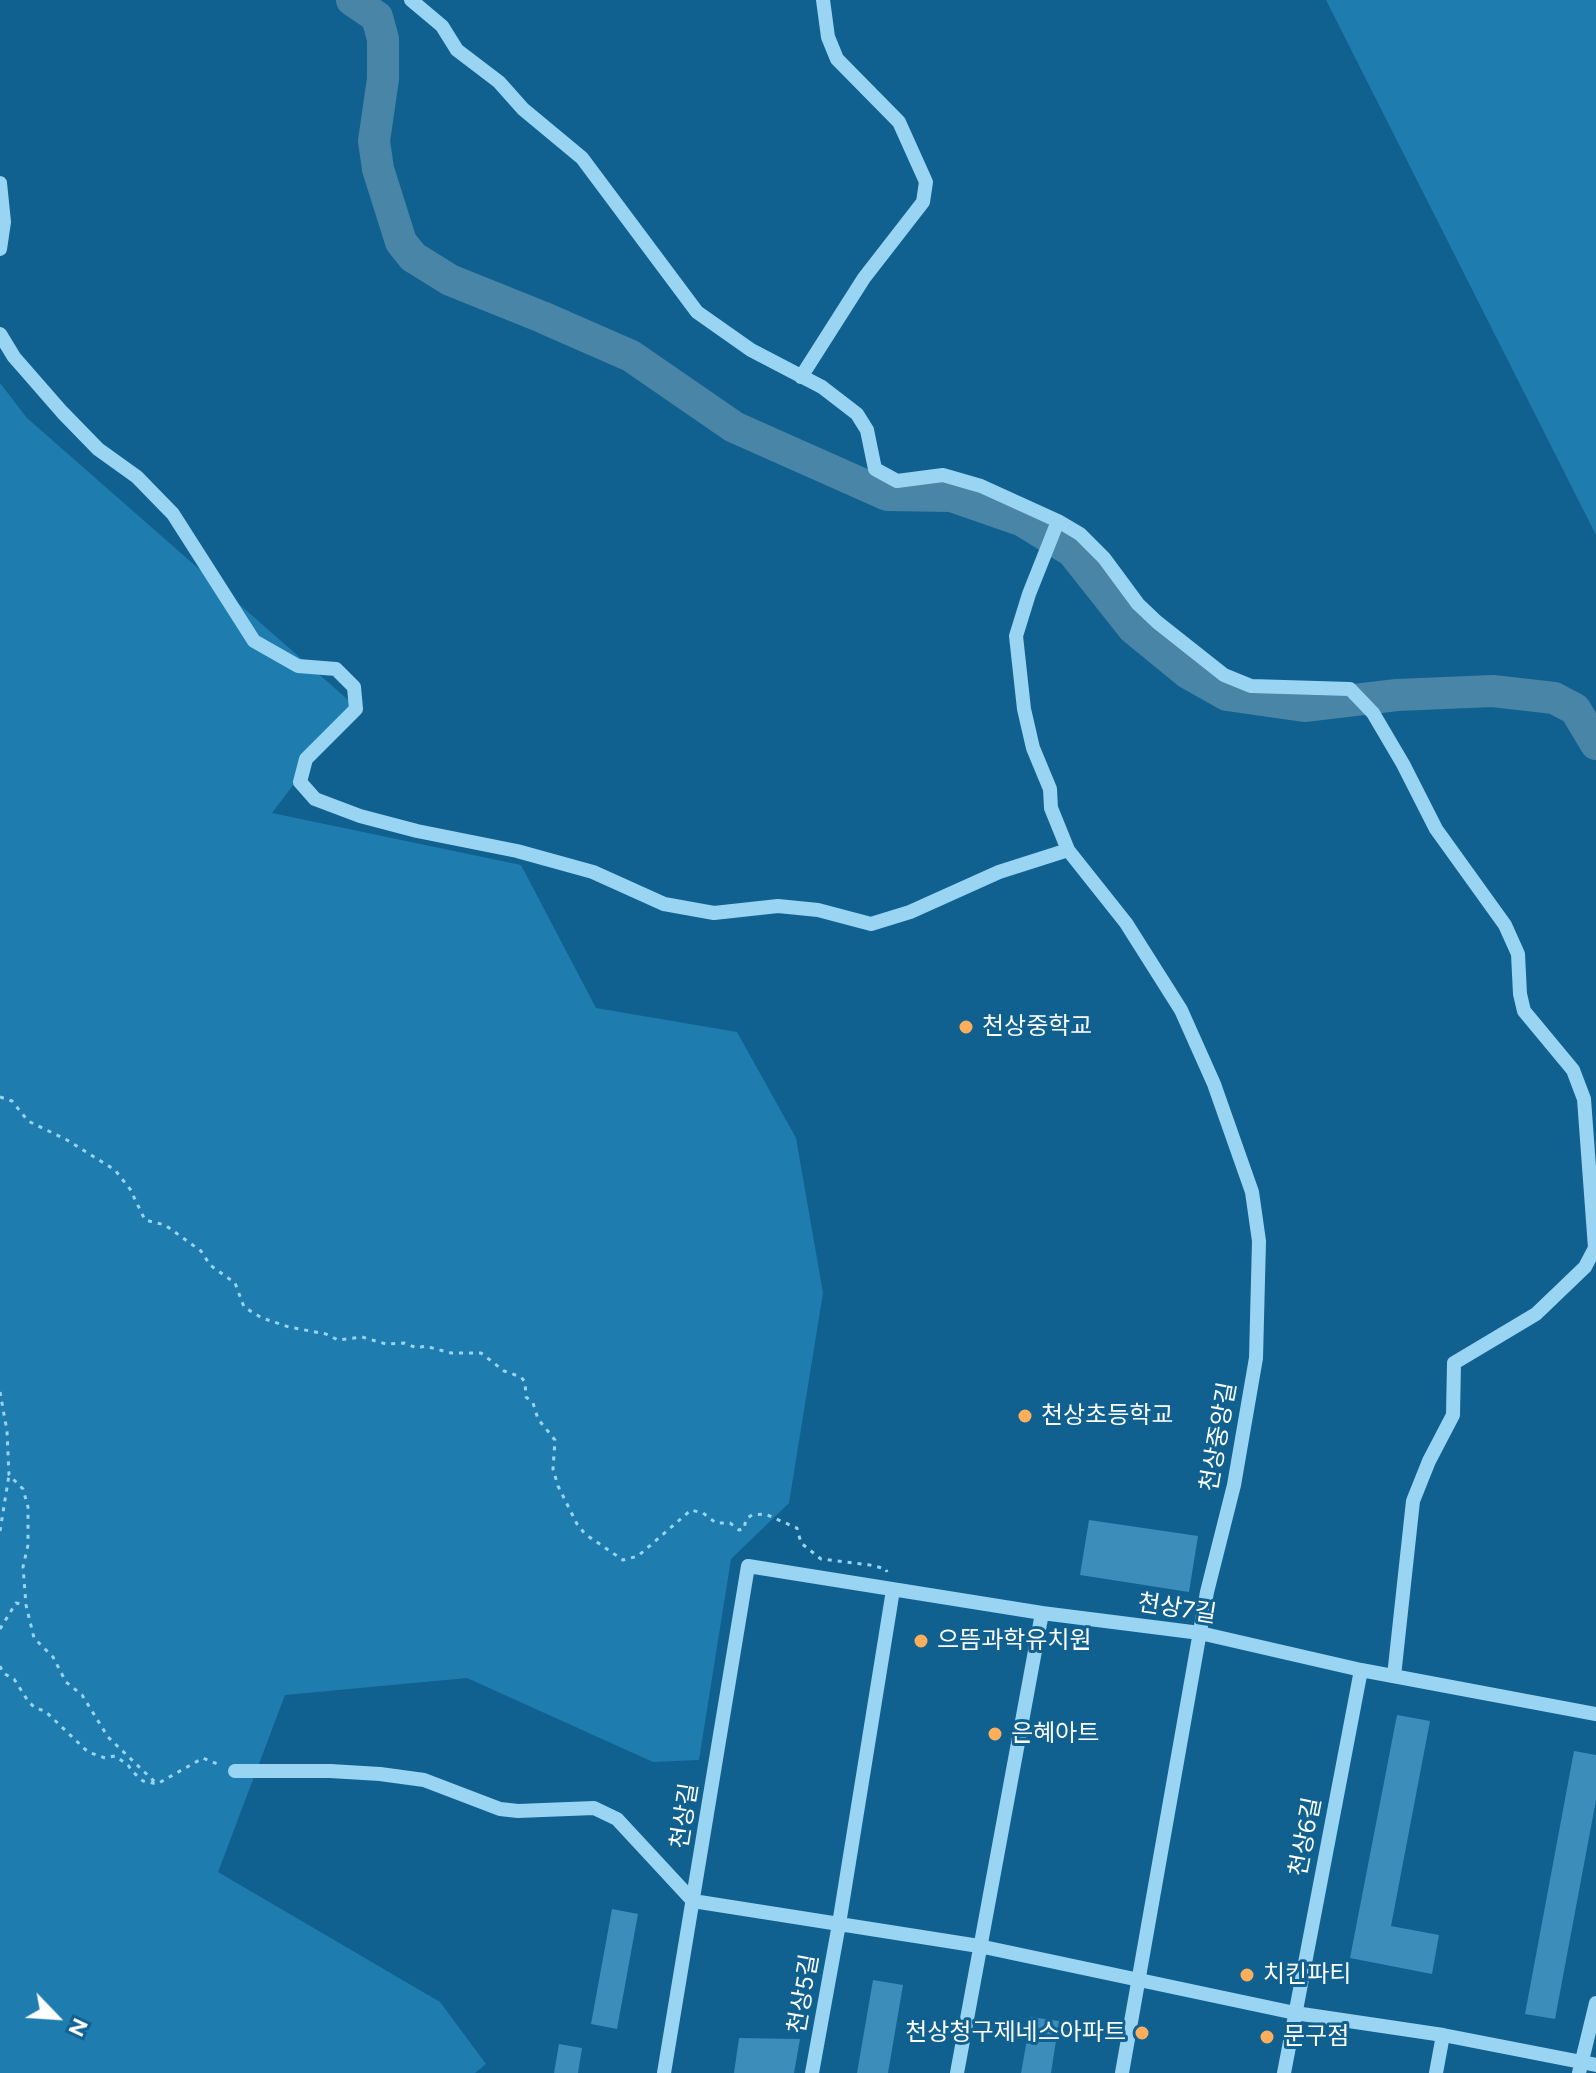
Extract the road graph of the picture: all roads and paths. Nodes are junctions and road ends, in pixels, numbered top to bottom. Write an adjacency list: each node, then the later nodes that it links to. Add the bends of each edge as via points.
1 (411, 0): 6 (street, via 442,26 457,50 582,158 697,312)
2 (823, 0): 6 (street, via 837,59 899,122 926,182 923,202 864,278)
3 (0, 183): 4 (street)
4 (0, 249)
5 (0, 334): 8 (street, via 71,422 173,514 254,641 298,666 336,669 354,687 356,709 306,759 300,782 315,799 375,820 593,872 664,904 714,913 778,906 871,924)
6 (801, 377): 7 (street, via 857,414 867,430 875,469 897,481 943,475 981,486)
7 (1056, 525): 8 (street, 천상중앙길, via 1016,636 1033,748); 21 (street, via 1080,534 1138,604 1224,675 1251,686 1350,689 1373,713 1436,829 1505,925 1518,954 1524,1011 1573,1070 1584,1099 1595,1248 1585,1267 1536,1314 1454,1363 1453,1415 1413,1501)
8 (1068, 850): 18 (street, 천상중앙길, via 1126,923 1181,1010 1252,1192 1259,1241 1256,1358)
9 (0, 1097): 14 (path, via 12,1101 28,1121 115,1170 145,1220 165,1225 201,1251 210,1265 235,1283 244,1307 262,1318 338,1340 362,1337 481,1353 521,1377 526,1397 555,1440 553,1469 577,1524 623,1560 638,1556 691,1510 739,1530 752,1515 765,1514 797,1528 801,1543 821,1559 886,1569)
10 (0, 1392): 11 (path)
11 (9, 1475): 12 (path); 15 (path, via 23,1489 28,1507)
12 (0, 1531)
13 (748, 1566): 14 (street, 천상7길); 25 (street, 천상길)
14 (893, 1590): 16 (street, 천상7길); 26 (street)
15 (26, 1605): 17 (path, via 16,1603); 24 (path, via 34,1638 53,1657 66,1682 82,1695 108,1737)
16 (1042, 1613): 18 (street, 천상7길); 27 (street)
17 (0, 1629)
18 (1200, 1633): 20 (street, 천상7길); 28 (street, 천상중앙길)
19 (0, 1666): 24 (path, via 35,1708 45,1711 88,1752 115,1756 143,1781)
20 (1361, 1670): 21 (street, 천상7길); 30 (street, 천상6길)
21 (1394, 1676): 22 (street, 천상7길)
22 (1596, 1714)
23 (235, 1771): 24 (path, via 203,1758); 25 (street, via 380,1774 424,1780 500,1809 594,1808 617,1819)
24 (157, 1784)
25 (693, 1901): 26 (street); 33 (street, 천상길)
26 (839, 1924): 27 (street); 34 (street, 천상5길)
27 (979, 1946): 28 (street); 35 (street)
28 (1139, 1981): 30 (street); 36 (street, 천상중앙길)
29 (1596, 2003): 32 (street)
30 (1295, 2013): 31 (street); 37 (street)
31 (1443, 2035): 32 (street); 38 (street)
32 (1586, 2067)
33 (664, 2073)
34 (812, 2073)
35 (957, 2073)
36 (1122, 2073)
37 (1284, 2073)
38 (1436, 2073)

